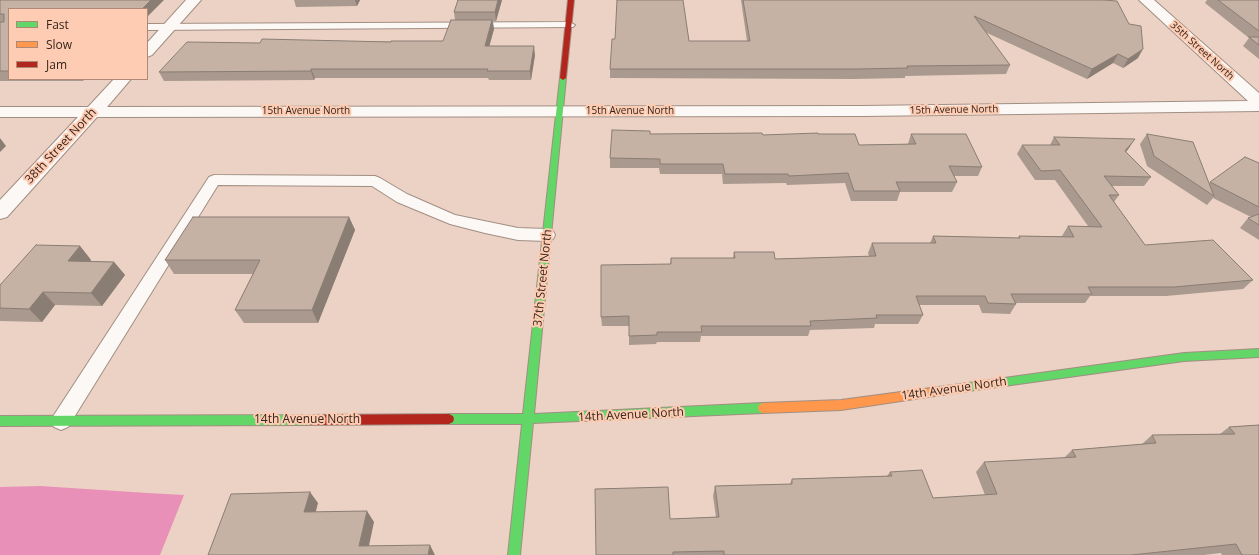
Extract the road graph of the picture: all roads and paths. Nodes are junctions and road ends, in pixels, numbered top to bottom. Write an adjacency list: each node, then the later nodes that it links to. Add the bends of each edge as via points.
1 (194, 0): 6 (street)
2 (571, 0): 4 (street, 37th Street North)
3 (1146, 0): 9 (street, 35th Street North)
4 (569, 25): 6 (lane); 11 (street, 37th Street North)
5 (148, 27): 6 (lane)
6 (170, 27): 7 (street)
7 (148, 51)
8 (121, 80): 13 (street, 38th Street North)
9 (1259, 102)
10 (1259, 106): 11 (street, 15th Avenue North, via 863,111)
11 (560, 111): 13 (street, 15th Avenue North); 15 (street, 37th Street North)
12 (0, 112): 13 (street, 15th Avenue North)
13 (93, 112): 14 (street, 38th Street North)
14 (0, 212)
15 (547, 235): 17 (street, 37th Street North); 19 (lane, via 518,234 450,219 402,198 375,181 214,180)
16 (1259, 352): 17 (street, 14th Avenue North, via 1184,357 841,405)
17 (528, 419): 19 (street, 14th Avenue North); 20 (street, 37th Street North)
18 (0, 421): 19 (street, 14th Avenue North)
19 (61, 421)
20 (514, 555)

